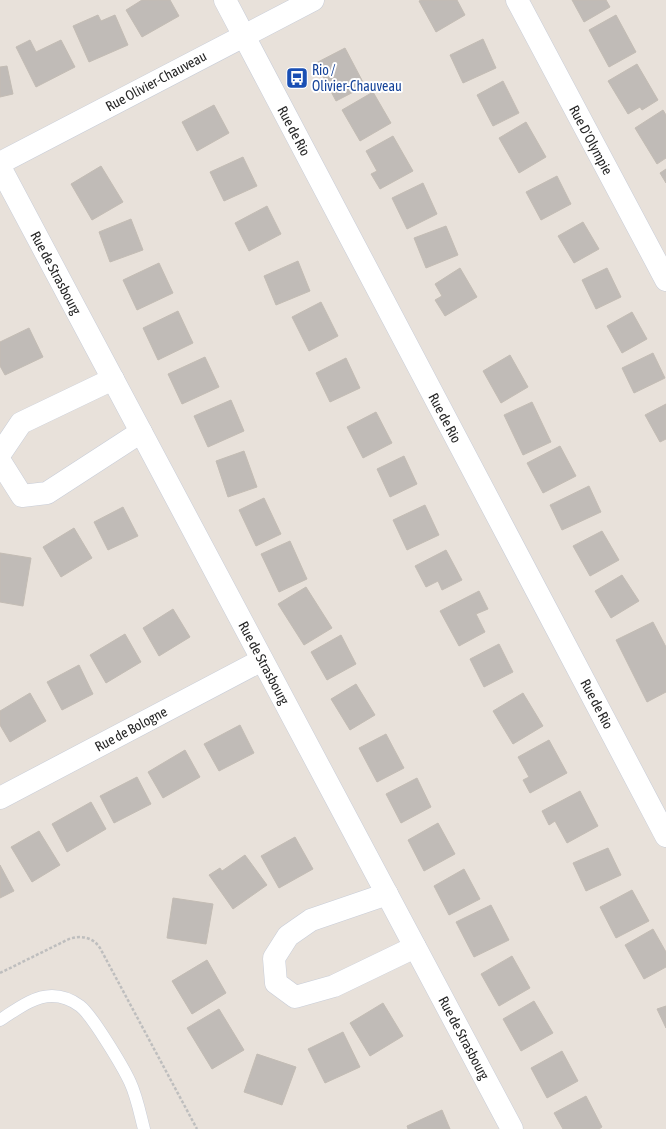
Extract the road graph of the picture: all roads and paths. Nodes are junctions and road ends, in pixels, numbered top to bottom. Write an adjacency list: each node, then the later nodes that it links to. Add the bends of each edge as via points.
1 (225, 0): 4 (street, Rue de Rio)
2 (313, 0): 4 (street, Rue Olivier-Chauveau)
3 (517, 0): 7 (street, Rue D'Olympie)
4 (244, 36): 5 (street, Rue Olivier-Chauveau); 14 (street, Rue de Rio)
5 (0, 163)
6 (0, 167): 8 (street, Rue de Strasbourg)
7 (666, 280)
8 (113, 379): 9 (street, Rue de Strasbourg); 10 (street, via 21,423)
9 (141, 432): 11 (street, via 47,493 22,496); 12 (street, Rue de Strasbourg)
10 (0, 454)
11 (0, 461)
12 (262, 660): 13 (street, Rue de Bologne); 15 (street, Rue de Strasbourg)
13 (0, 798)
14 (666, 836)
15 (387, 894): 16 (street, Rue de Strasbourg); 16 (street, via 311,920 288,936 274,958 276,983 295,997 334,986)
16 (415, 947): 21 (street, Rue de Strasbourg)
17 (0, 973): 20 (path, via 75,937 85,937 94,941)
18 (0, 1020): 19 (lane, via 30,1002 44,997 67,998 80,1006 90,1017 130,1082)
19 (144, 1129)
20 (197, 1129)
21 (512, 1129)

